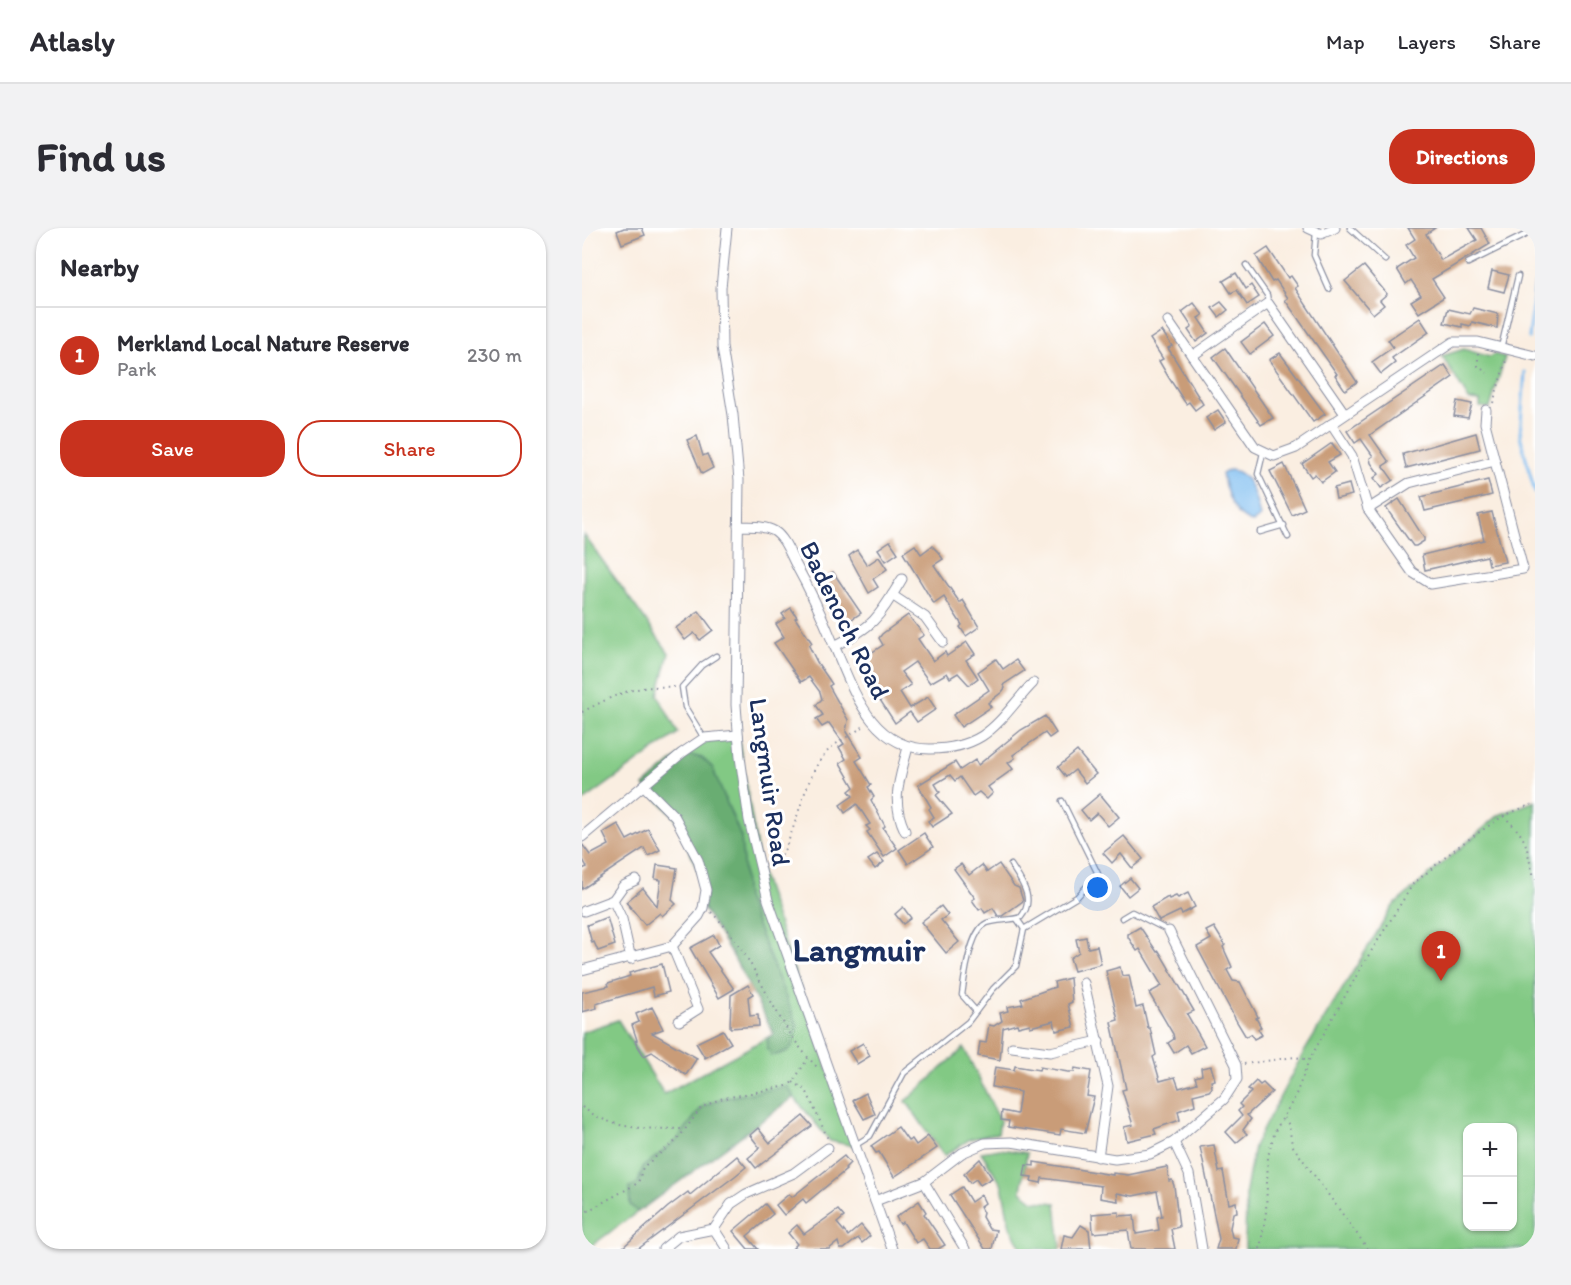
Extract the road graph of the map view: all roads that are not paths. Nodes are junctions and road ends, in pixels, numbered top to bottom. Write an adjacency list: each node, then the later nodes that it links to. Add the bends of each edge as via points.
1 (727, 228): 23 (street, Langmuir Road, via 721,336 736,447)
2 (1335, 228): 5 (street, via 1321,234)
3 (1350, 228): 6 (lane)
4 (1535, 230): 7 (lane)
5 (1312, 231): 10 (lane, via 1314,255)
6 (1386, 260)
7 (1468, 263)
8 (1246, 265): 11 (lane, via 1267,295)
9 (1518, 276): 13 (lane)
10 (1329, 289)
11 (1268, 303): 14 (street); 17 (street)
12 (1168, 321): 14 (street)
13 (1505, 349): 15 (street); 17 (street, via 1460,340 1446,344)
14 (1192, 356): 19 (street)
15 (1535, 356)
16 (1486, 410): 20 (street, via 1485,423)
17 (1345, 414): 18 (street)
18 (1331, 424): 19 (street, via 1288,452 1274,456); 21 (street, via 1352,456)
19 (1263, 453): 22 (lane, via 1258,474)
20 (1495, 461): 21 (street, via 1410,483); 21 (street, via 1523,569 1431,584 1412,572)
21 (1368, 508)
22 (1284, 525): 24 (lane); 25 (lane)
23 (738, 526): 29 (street, Badenoch Road, via 766,527 780,536 812,593); 32 (street, Langmuir Road)
24 (1260, 532)
25 (1288, 537)
26 (902, 579): 27 (street)
27 (892, 595): 28 (street, via 925,617); 29 (street, via 867,630)
28 (943, 642)
29 (834, 646): 34 (street, Badenoch Road, via 854,695 871,722)
30 (716, 656): 33 (lane, via 682,687 685,707)
31 (1033, 684): 34 (street, Badenoch Road, via 993,727 970,742 941,749)
32 (738, 735): 33 (street); 56 (street, Langmuir Road, via 749,820 761,872)
33 (704, 738): 35 (street)
34 (908, 747): 37 (street, via 896,796 898,816)
35 (644, 786): 38 (street); 47 (street, via 675,817 698,860 706,890 703,908)
36 (1062, 801): 45 (lane, via 1098,874 1077,897)
37 (905, 831)
38 (582, 837)
39 (1011, 865): 43 (lane, via 1026,890 1028,902)
40 (636, 880): 41 (street, via 623,886)
41 (613, 900): 42 (street); 48 (street)
42 (584, 911)
43 (1017, 918): 45 (lane); 51 (lane, via 988,923 978,934 965,965 962,995)
44 (1122, 918): 46 (lane, via 1132,912)
45 (1024, 929): 51 (lane, via 1016,966)
46 (1169, 931): 55 (street, via 1236,1065 1237,1080 1229,1093)
47 (672, 946): 48 (street); 52 (street, via 698,1009)
48 (631, 958): 49 (street)
49 (582, 970)
50 (1084, 983): 53 (street)
51 (976, 1011): 56 (lane, via 968,1023 904,1074 870,1136)
52 (679, 1021)
53 (1099, 1041): 54 (street, via 1050,1052); 58 (street, via 1108,1086)
54 (1012, 1047)
55 (1174, 1142): 58 (street, via 1137,1157); 66 (street, via 1189,1174)
56 (854, 1146): 60 (street, Langmuir Road)
57 (828, 1148): 61 (street, via 794,1173 731,1204)
58 (1098, 1157): 59 (street, via 998,1141 972,1147)
59 (924, 1182): 60 (street); 65 (street)
60 (875, 1201): 64 (street, Langmuir Road)
61 (714, 1229): 62 (street, via 679,1236); 63 (street)
62 (663, 1249)
63 (727, 1249)
64 (892, 1249)
65 (965, 1249)
66 (1202, 1249)

